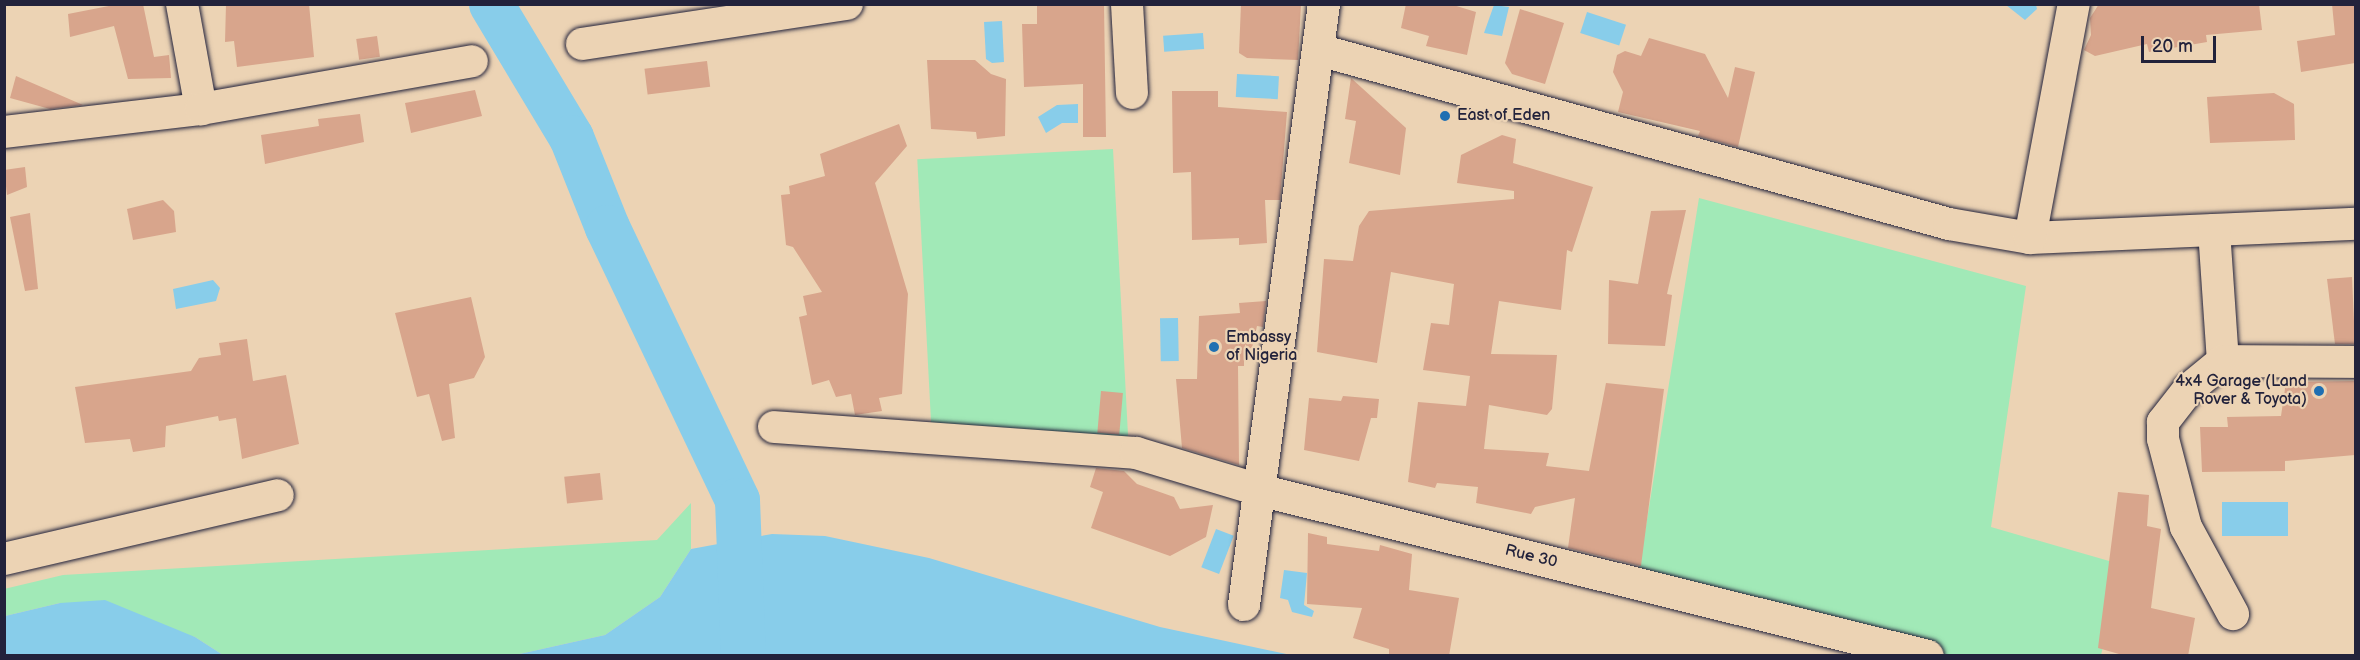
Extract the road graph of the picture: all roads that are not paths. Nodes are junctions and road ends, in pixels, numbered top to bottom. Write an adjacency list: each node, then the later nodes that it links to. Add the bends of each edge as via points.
1 (182, 4): 10 (street)
2 (847, 4): 6 (street)
3 (1127, 4): 9 (street)
4 (1324, 4): 7 (street)
5 (2074, 4): 14 (street)
6 (582, 44)
7 (1319, 50): 14 (street, via 1949,224); 18 (street)
8 (472, 61): 10 (street)
9 (1132, 93)
10 (201, 109): 11 (street)
11 (4, 132)
12 (2355, 224): 13 (street)
13 (2214, 230): 14 (street); 15 (street)
14 (2030, 238)
15 (2223, 361): 16 (street); 22 (street, via 2188,390 2163,422 2163,439 2186,526)
16 (2355, 362)
17 (774, 427): 18 (street, Rue 30, via 1136,453)
18 (1259, 490): 21 (street); 23 (street, Rue 30)
19 (278, 495): 20 (street)
20 (4, 559)
21 (1244, 605)
22 (2233, 614)
23 (1929, 656)

